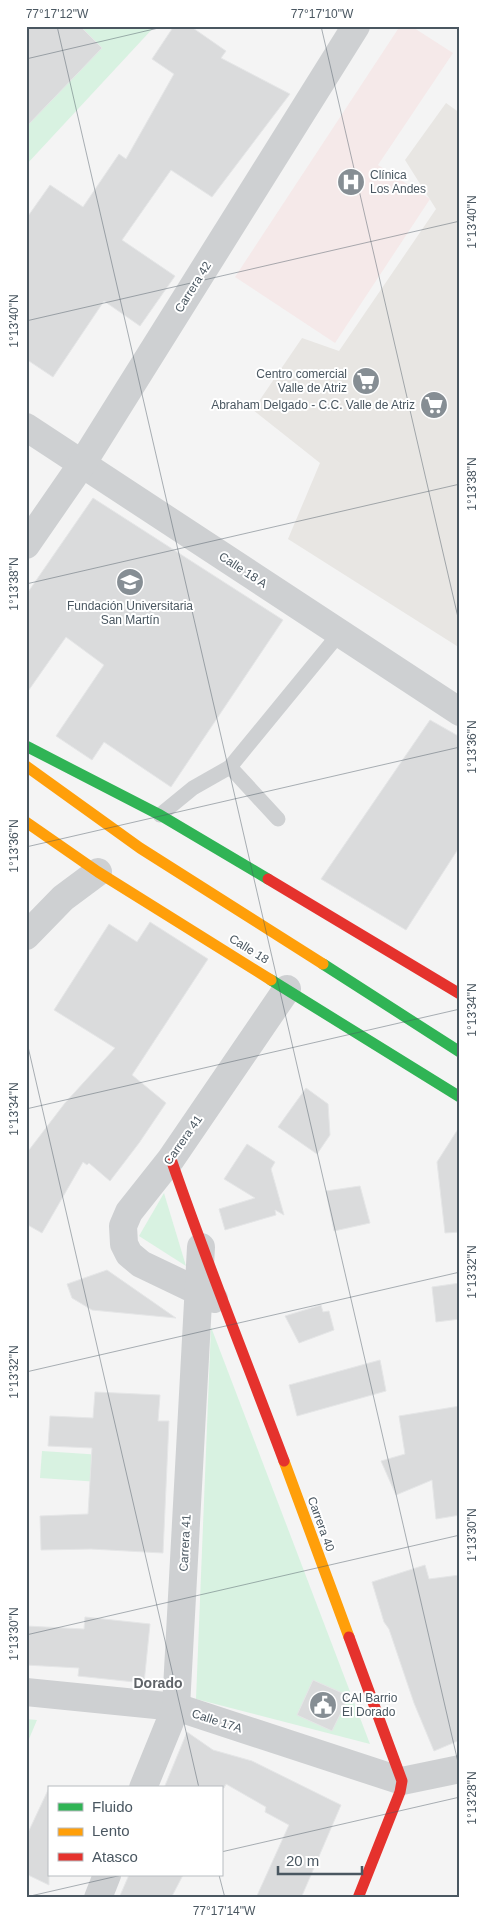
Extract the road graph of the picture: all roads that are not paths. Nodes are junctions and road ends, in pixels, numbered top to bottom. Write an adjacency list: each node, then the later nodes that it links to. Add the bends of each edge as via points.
1 (356, 26): 3 (street, Carrera 42)
2 (26, 427): 3 (street, Calle 18 A)
3 (82, 464): 4 (street, Carrera 42); 5 (street, Calle 18 A)
4 (26, 545)
5 (339, 634): 6 (street, Calle 18 A); 9 (lane)
6 (460, 712)
7 (26, 746): 10 (main road)
8 (26, 766): 17 (main road, via 140,848)
9 (230, 767): 10 (lane, via 193,788); 11 (lane)
10 (160, 815): 16 (main road)
11 (278, 819)
12 (26, 822): 13 (main road, Calle 18)
13 (98, 872): 14 (street, via 63,898); 15 (main road, Calle 18)
14 (26, 936)
15 (287, 989): 18 (main road, Calle 18); 19 (street, Carrera 41)
16 (460, 994)
17 (460, 1052)
18 (460, 1096)
19 (171, 1159): 20 (main road, Carrera 40); 21 (street, Carrera 41, via 129,1212 123,1226 124,1244 129,1254 141,1264)
20 (201, 1247): 21 (street, Carrera 41); 22 (main road, Carrera 40)
21 (198, 1292): 22 (street); 24 (street, Carrera 41)
22 (226, 1305): 26 (main road, Carrera 40)
23 (26, 1692): 24 (street, Calle 17A)
24 (176, 1707): 26 (street, Calle 17A); 27 (street, Carrera 41)
25 (460, 1769): 26 (street)
26 (402, 1781): 30 (main road)
27 (144, 1786)
28 (107, 1876): 29 (street)
29 (98, 1898)
30 (358, 1898)

